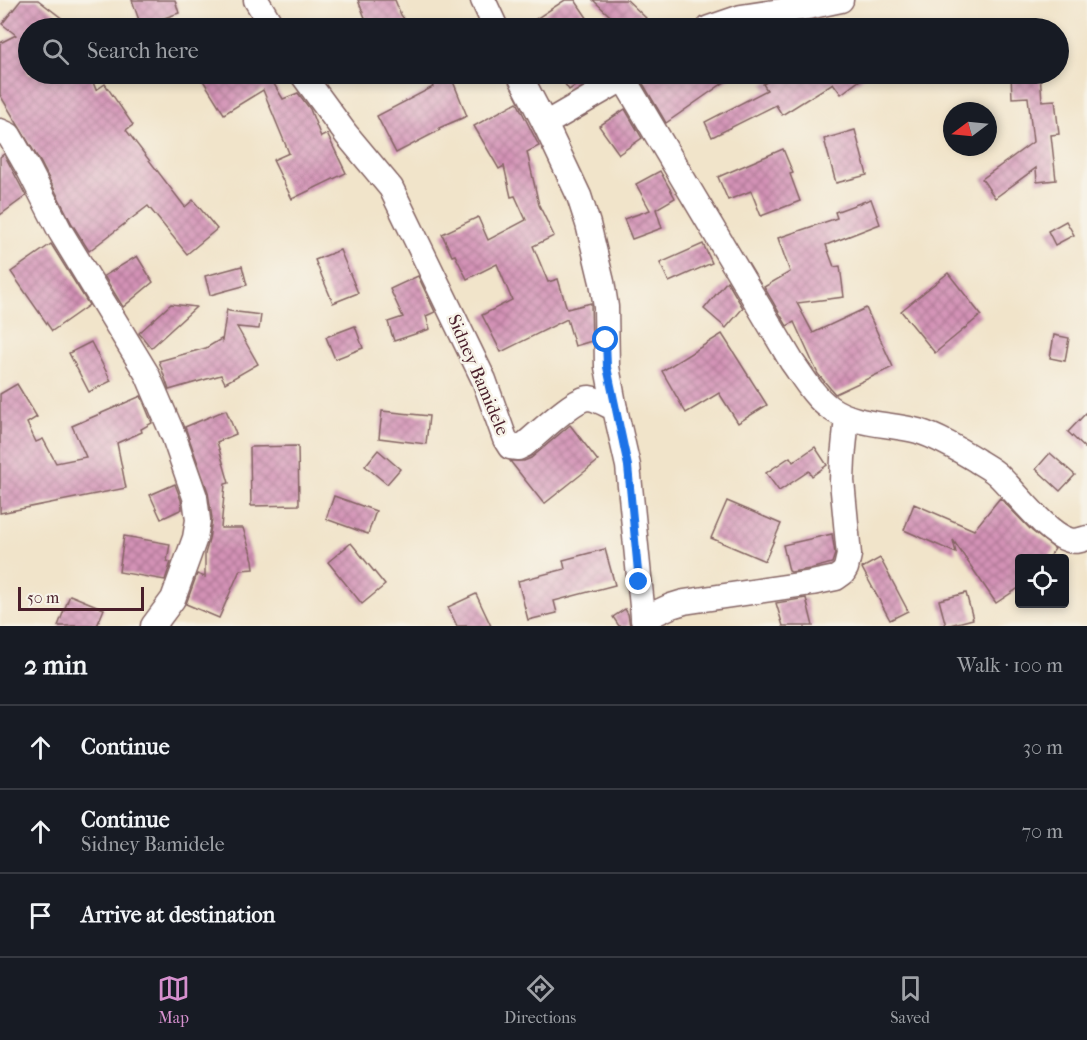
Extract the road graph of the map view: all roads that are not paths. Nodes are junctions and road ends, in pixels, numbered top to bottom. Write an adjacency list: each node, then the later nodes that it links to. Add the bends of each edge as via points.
1 (256, 0): 4 (street)
2 (483, 0): 5 (street)
3 (841, 0): 6 (street)
4 (267, 18)
5 (491, 18)
6 (738, 18)
7 (309, 84): 13 (street, Sidney Bamidele, via 391,188 484,380 510,447 524,445 581,400 597,400)
8 (524, 84): 11 (street)
9 (613, 84): 11 (street)
10 (632, 84): 14 (street, via 792,362 818,398)
11 (545, 124): 13 (street, via 588,224 606,307 607,367)
12 (0, 131): 17 (street, via 9,135 60,231 147,374 195,496 195,538 173,599)
13 (615, 409): 16 (street, via 628,466)
14 (847, 417): 15 (street, via 919,431 959,449 996,473 1061,537 1071,541); 16 (street, via 842,481 849,555 843,573 812,583 684,602)
15 (1087, 538)
16 (644, 623)
17 (153, 626)

